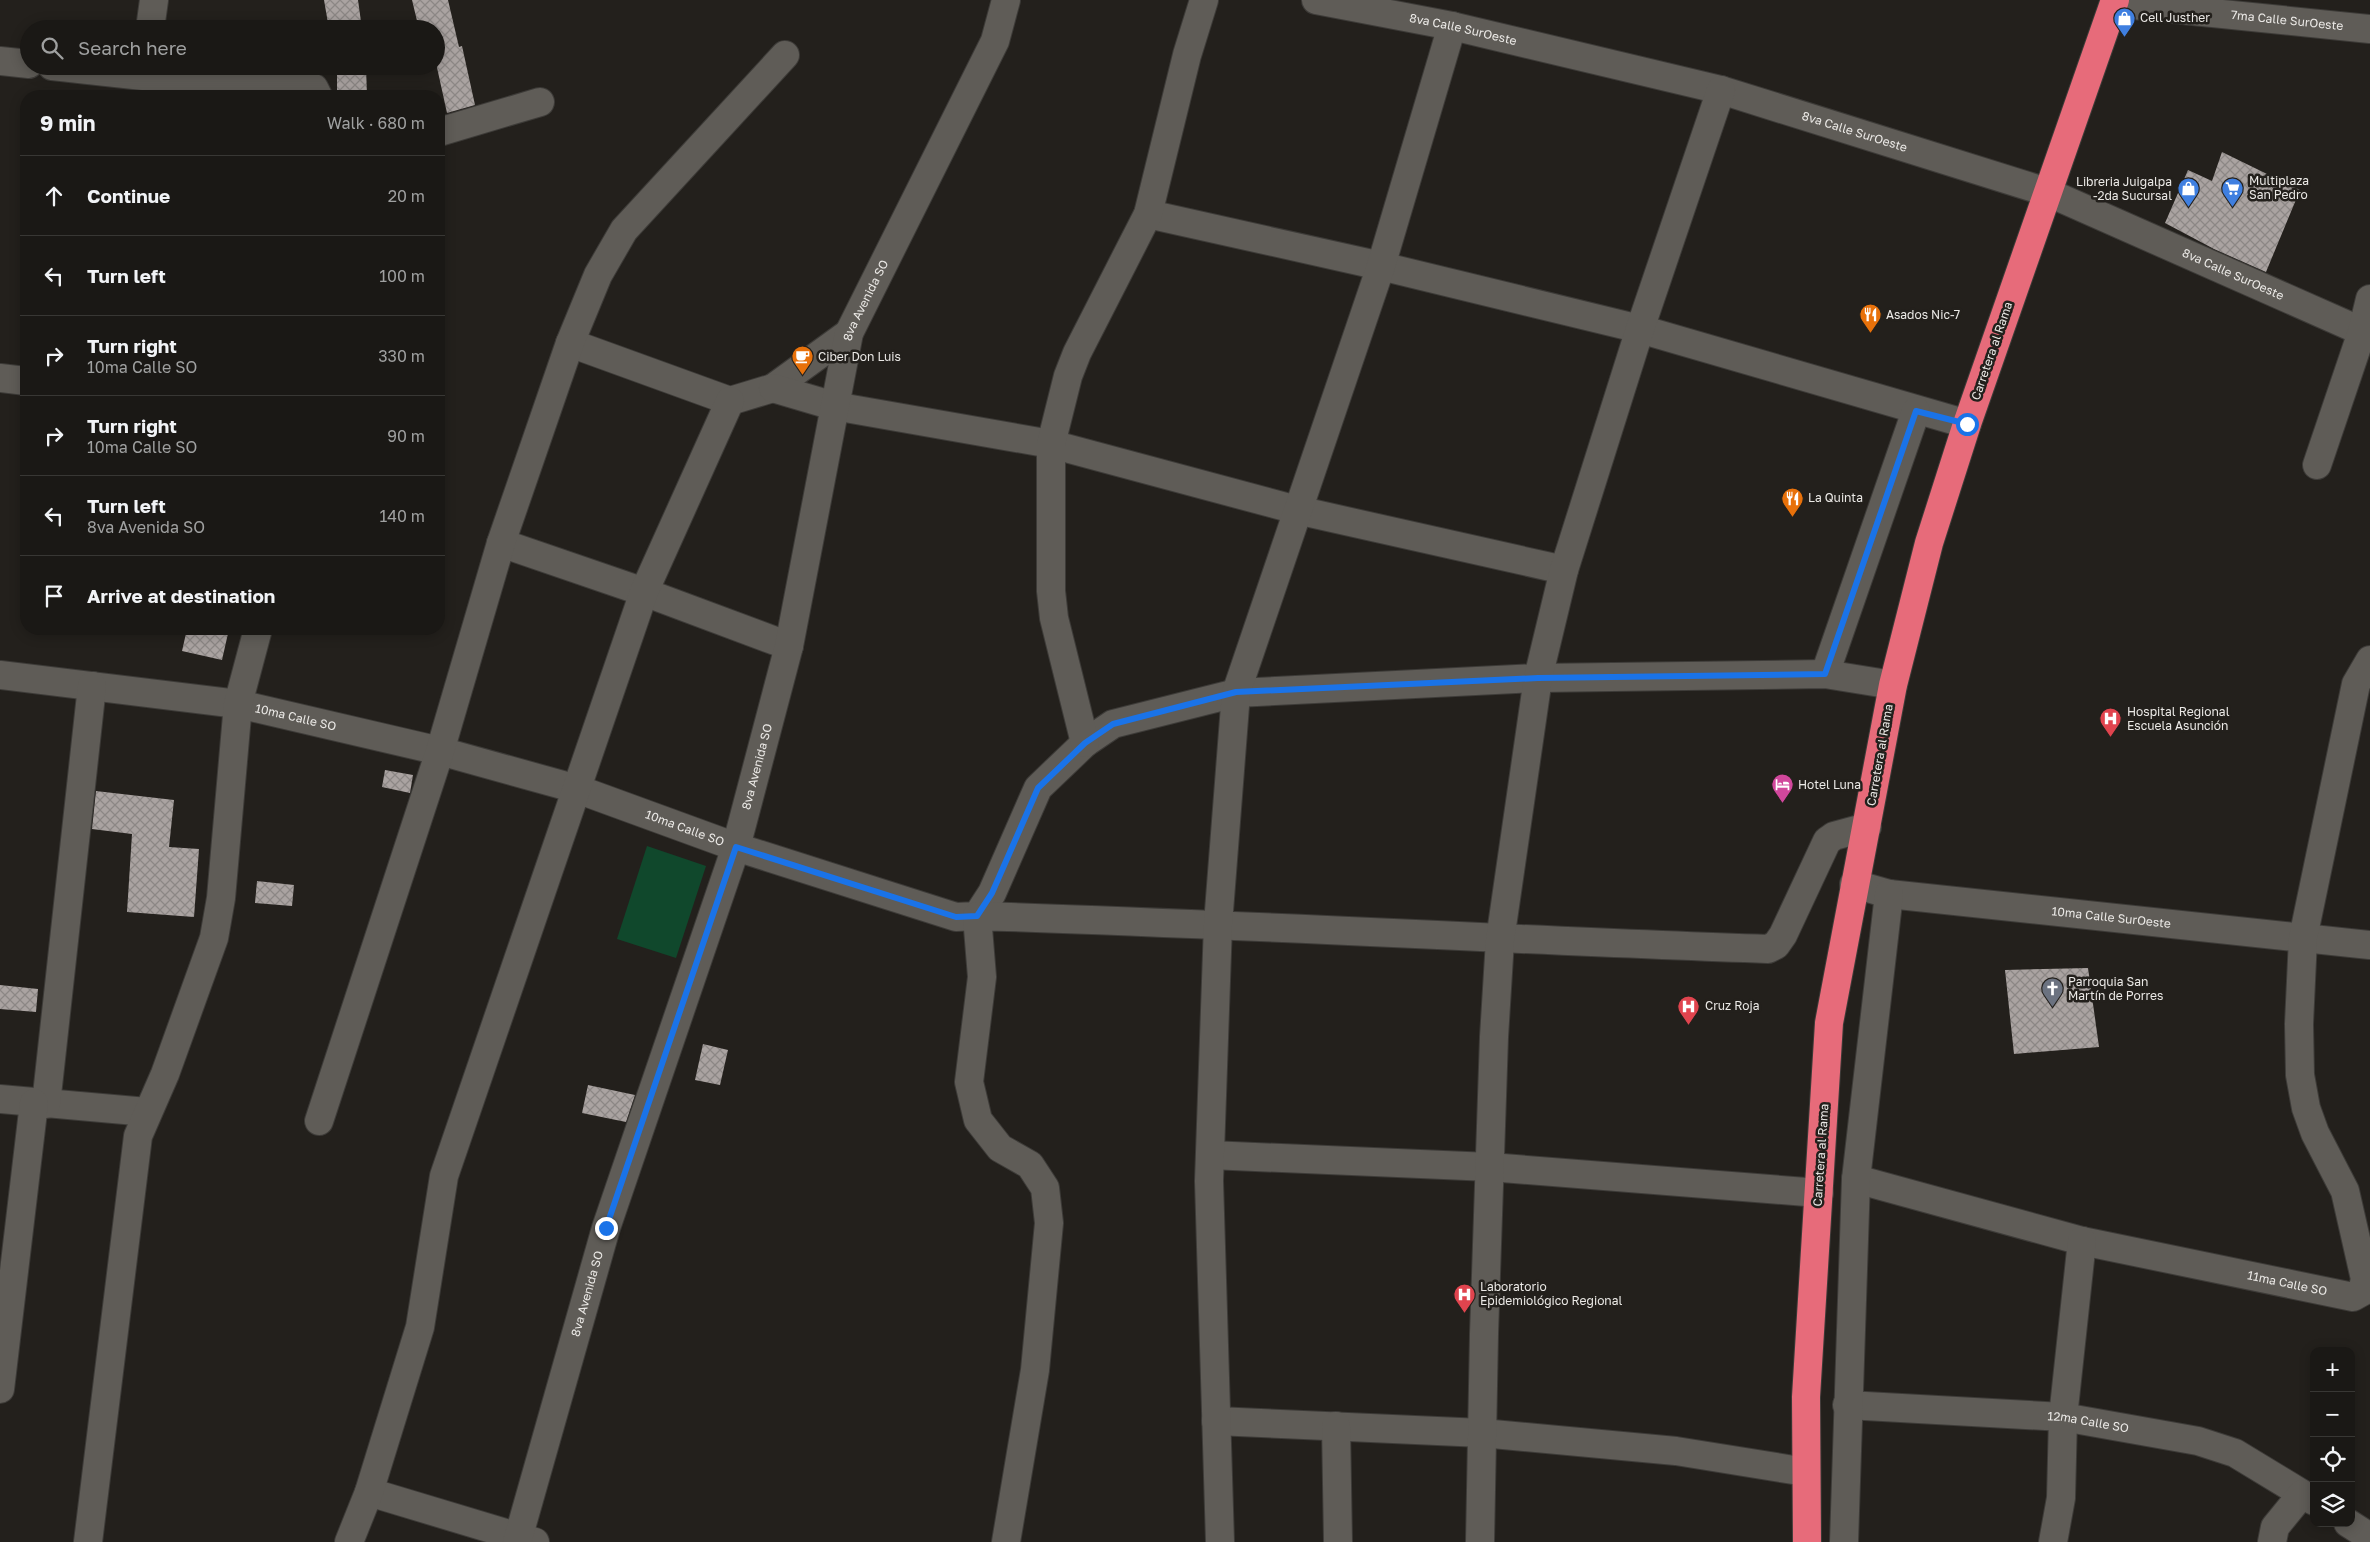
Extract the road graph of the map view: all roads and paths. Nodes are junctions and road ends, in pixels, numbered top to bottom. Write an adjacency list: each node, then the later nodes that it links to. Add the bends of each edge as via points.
1 (154, 0): 6 (street)
2 (1006, 0): 23 (street, 8va Avenida SO, via 995,41)
3 (1204, 0): 19 (street)
4 (1316, 0): 7 (street, 8va Calle SurOeste)
5 (2114, 2): 8 (street, 7ma Calle SurOeste); 18 (highway, Carretera al Rama)
6 (151, 20)
7 (1452, 26): 15 (street, 8va Calle SurOeste); 20 (street)
8 (2370, 29)
9 (785, 55): 25 (street, via 624,230 598,274)
10 (0, 60): 11 (street)
11 (20, 63)
12 (110, 75): 13 (street)
13 (143, 80): 14 (street, via 286,84)
14 (315, 90)
15 (1721, 90): 18 (street, 8va Calle SurOeste); 22 (street)
16 (540, 102): 17 (street)
17 (445, 130)
18 (2047, 192): 24 (street, 8va Calle SurOeste); 32 (highway, Carretera al Rama)
19 (1148, 214): 20 (street); 33 (street, via 1077,353)
20 (1381, 266): 22 (street); 35 (street)
21 (2370, 299): 24 (street)
22 (1640, 329): 31 (street); 37 (street)
23 (849, 333): 28 (street); 30 (street, 8va Avenida SO)
24 (2366, 334): 34 (street)
25 (570, 343): 29 (street); 36 (street)
26 (0, 378): 27 (street)
27 (20, 380)
28 (773, 388): 29 (street); 30 (street)
29 (730, 401): 38 (street)
30 (834, 406): 33 (street); 40 (street, 8va Avenida SO)
31 (1916, 411): 32 (street); 42 (street)
32 (1967, 424): 45 (highway, Carretera al Rama, via 1929,543)
33 (1051, 444): 35 (street); 49 (street, via 1052,605)
34 (2317, 465)
35 (1297, 510): 37 (street); 47 (street)
36 (501, 543): 38 (street); 50 (street)
37 (1564, 570): 44 (street)
38 (644, 592): 40 (street); 51 (street)
39 (256, 635): 48 (street)
40 (789, 646): 53 (street, 8va Avenida SO)
41 (2370, 660): 58 (street, via 2356,684)
42 (1825, 674): 44 (street); 45 (street)
43 (0, 675): 46 (street, 10ma Calle SO)
44 (1538, 678): 47 (street); 59 (street)
45 (1893, 685): 52 (highway, Carretera al Rama)
46 (92, 686): 48 (street, 10ma Calle SO); 62 (street)
47 (1236, 692): 49 (street, via 1113,724); 57 (street)
48 (238, 704): 50 (street, 10ma Calle SO); 63 (street, via 221,898 214,938 165,1074)
49 (1085, 743): 56 (street, via 1038,788 992,893)
50 (440, 752): 51 (street, 10ma Calle SO); 64 (street)
51 (577, 789): 53 (street, 10ma Calle SO); 77 (street, via 444,1176 420,1327)
52 (1867, 827): 54 (highway, Carretera al Rama); 59 (street, 10ma Calle SO, via 1827,841 1783,935 1776,945 1768,949)
53 (736, 847): 56 (street, 10ma Calle SO, via 956,917); 81 (street, 8va Avenida SO, via 606,1228)
54 (1854, 884): 55 (street, 10ma Calle SurOeste); 68 (highway, Carretera al Rama, via 1829,1023)
55 (1889, 894): 58 (street, 10ma Calle SurOeste); 67 (street)
56 (977, 916): 57 (street, 10ma Calle SO); 84 (street, via 982,977 968,1082 978,1120 1000,1148 1030,1165 1045,1188 1050,1223 1035,1370)
57 (1218, 924): 59 (street, 10ma Calle SO); 65 (street)
58 (2303, 938): 60 (street, 10ma Calle SurOeste); 69 (street, 11ma Calle SO, via 2300,1076 2315,1133 2345,1191 2364,1279 2362,1292 2353,1297)
59 (1500, 940): 66 (street)
60 (2370, 945)
61 (0, 1100): 62 (street)
62 (40, 1104): 63 (street); 70 (street)
63 (147, 1112): 82 (street, via 138,1136)
64 (319, 1121)
65 (1210, 1155): 66 (street); 73 (street)
66 (1490, 1167): 68 (street); 75 (street)
67 (1856, 1180): 69 (street, 11ma Calle SO); 71 (street)
68 (1819, 1193): 76 (highway, Carretera al Rama, via 1806,1397)
69 (2082, 1241): 72 (street)
70 (0, 1389)
71 (1847, 1405): 72 (street, 12ma Calle SO); 89 (street)
72 (2063, 1417): 78 (street, 12ma Calle SO, via 2226,1450 2267,1471); 90 (street, via 2061,1498)
73 (1216, 1421): 74 (street); 85 (street)
74 (1336, 1426): 75 (street); 86 (street)
75 (1482, 1433): 76 (street, via 1676,1450); 87 (street)
76 (1806, 1472): 88 (highway, Carretera al Rama)
77 (369, 1492): 81 (street); 83 (street)
78 (2308, 1498): 91 (street, via 2275,1527)
79 (2354, 1527): 80 (street)
80 (2370, 1537)
81 (523, 1540)
82 (88, 1542)
83 (349, 1542)
84 (1006, 1542)
85 (1220, 1542)
86 (1338, 1542)
87 (1480, 1542)
88 (1807, 1542)
89 (1844, 1542)
90 (2052, 1542)
91 (2272, 1542)

